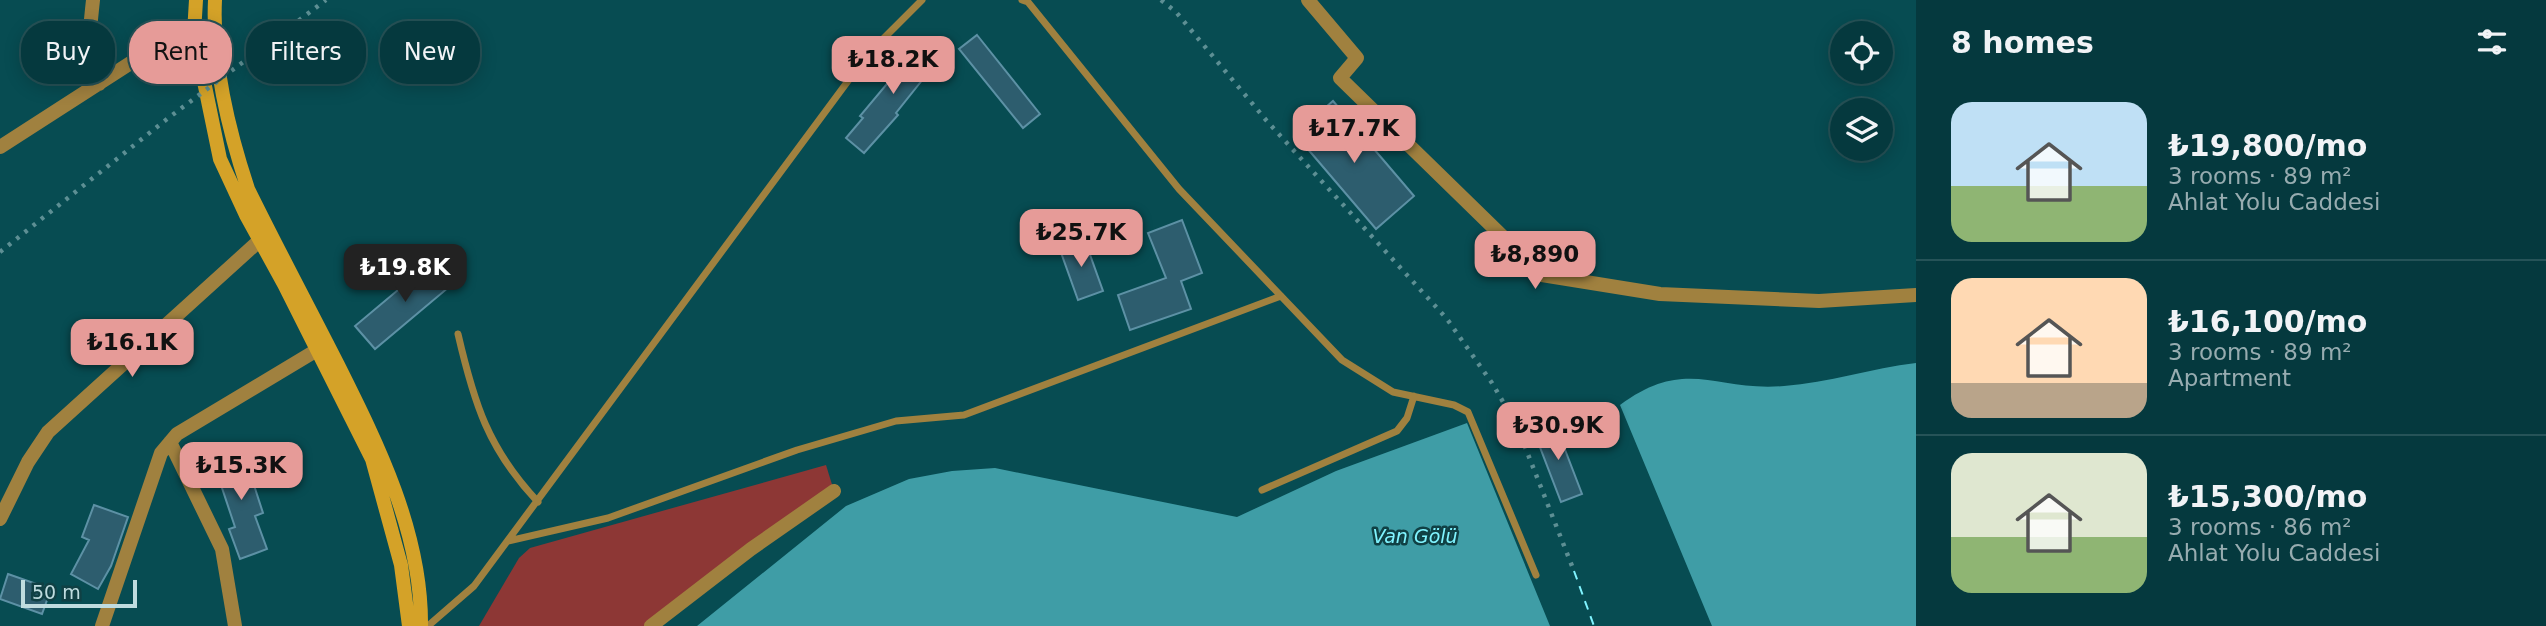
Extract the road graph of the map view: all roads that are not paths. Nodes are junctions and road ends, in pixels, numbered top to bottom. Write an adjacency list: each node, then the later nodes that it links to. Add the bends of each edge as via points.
1 (93, 0): 7 (street)
2 (196, 0): 8 (street)
3 (215, 0): 16 (street, via 214,25 230,132 248,189)
4 (922, 0): 21 (lane, via 868,54)
5 (1022, 0): 14 (lane, via 1179,189)
6 (1308, 0): 13 (street, via 1357,58 1340,78 1542,275 1673,294 1819,301)
7 (91, 21)
8 (195, 21)
9 (99, 84): 11 (street)
10 (204, 84): 12 (street, via 214,138 231,185)
11 (0, 147)
12 (260, 240): 16 (street); 22 (street, via 48,432)
13 (1916, 295)
14 (1281, 296): 17 (lane, via 1342,360 1393,392); 23 (lane, via 964,415 896,421 797,450 608,518)
15 (458, 334): 21 (lane, via 483,422 506,464)
16 (323, 346): 18 (street); 27 (street, via 379,478 401,565); 28 (street, via 382,453 397,495 418,584)
17 (1414, 396): 19 (lane, via 1407,418 1396,431); 24 (lane, via 1468,412)
18 (170, 442): 25 (street, via 161,453); 26 (street, via 222,549)
19 (1262, 490)
20 (834, 491): 30 (street)
21 (538, 502): 23 (lane)
22 (0, 519)
23 (508, 541): 29 (lane, via 474,586)
24 (1536, 575)
25 (102, 626)
26 (235, 626)
27 (408, 626)
28 (421, 626)
29 (428, 626)
30 (651, 626)

